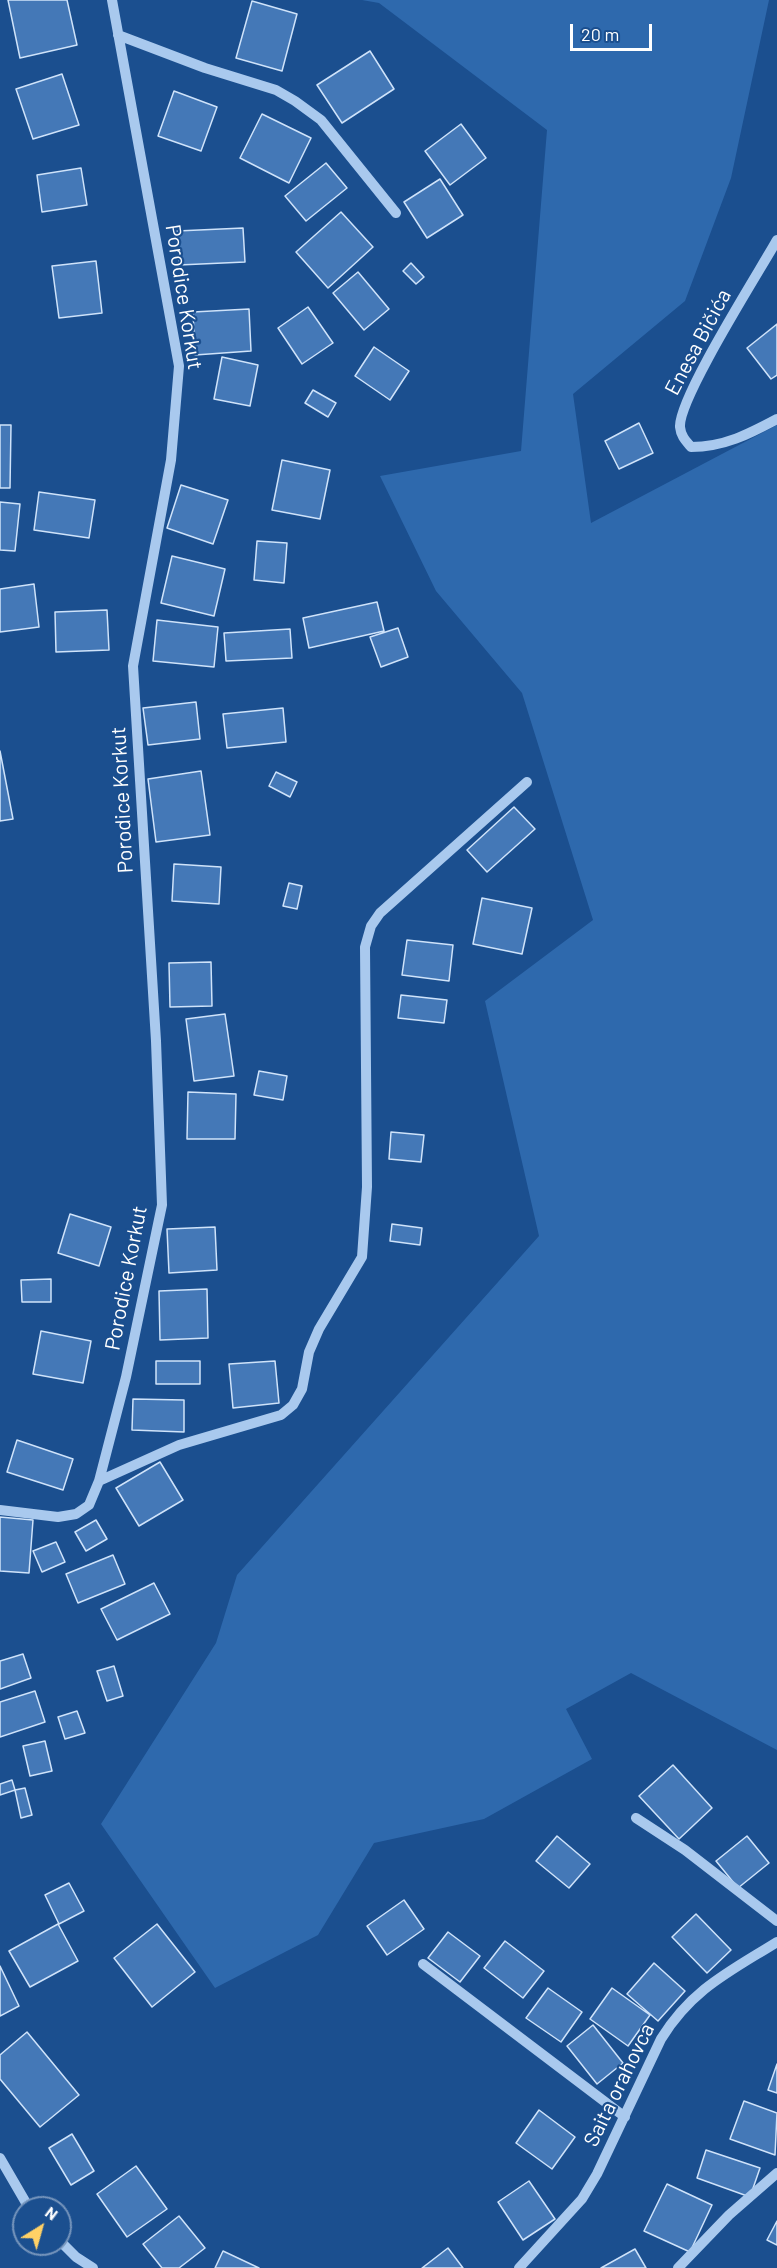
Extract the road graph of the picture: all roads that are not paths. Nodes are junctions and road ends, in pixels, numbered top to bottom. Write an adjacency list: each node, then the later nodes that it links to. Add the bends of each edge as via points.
1 (112, 0): 2 (street, Porodice Korkut)
2 (118, 34): 3 (street, via 295,100 321,120); 7 (street, Porodice Korkut, via 179,366 171,460 133,666 162,1205 126,1377)
3 (396, 213)
4 (777, 240): 5 (street, Enesa Bičića, via 708,361 685,406 680,426 682,437 692,447 708,447 743,438)
5 (777, 419)
6 (527, 782): 7 (street, via 380,913 371,926 365,947 367,1187 362,1257 319,1329 309,1352 302,1389 293,1405 281,1415 179,1445)
7 (99, 1481): 8 (street, Porodice Korkut, via 89,1504 76,1514 58,1517)
8 (0, 1510)
9 (636, 1818): 10 (street, via 685,1850)
10 (777, 1922)
11 (777, 1942): 13 (street, Saita orahovca, via 688,2001 661,2039)
12 (423, 1965): 13 (street)
13 (624, 2117): 19 (street, Saita orahovca, via 582,2199)
14 (0, 2158): 16 (street)
15 (777, 2173): 20 (street)
16 (22, 2196)
17 (72, 2253): 18 (street)
18 (93, 2268)
19 (519, 2268)
20 (678, 2268)

